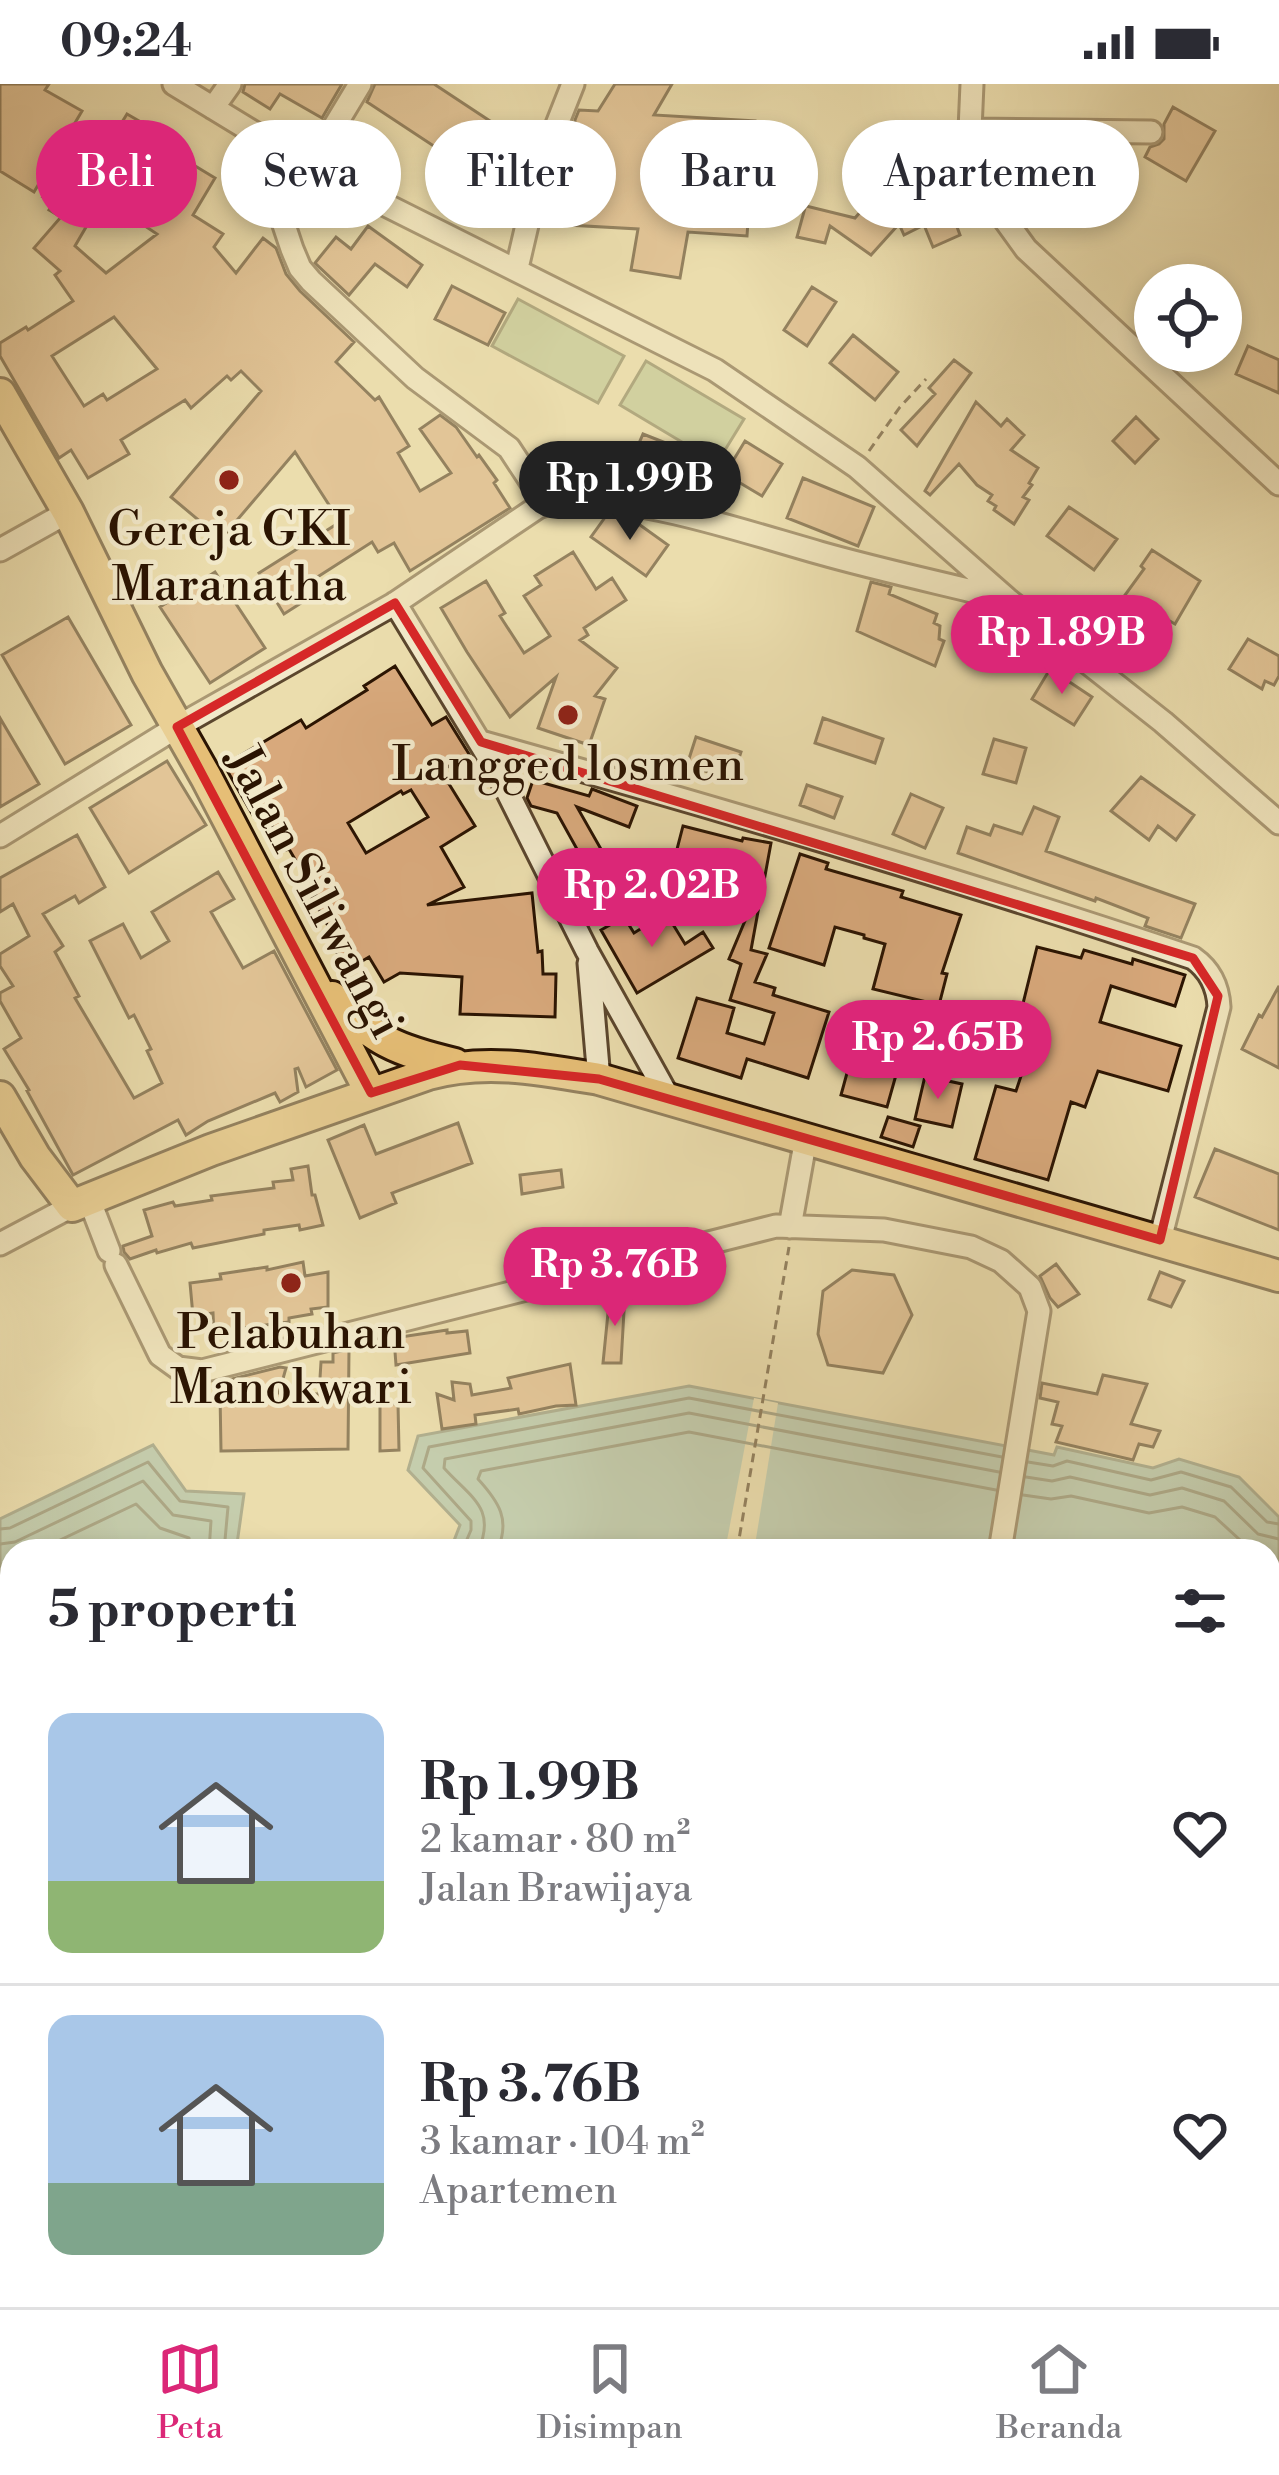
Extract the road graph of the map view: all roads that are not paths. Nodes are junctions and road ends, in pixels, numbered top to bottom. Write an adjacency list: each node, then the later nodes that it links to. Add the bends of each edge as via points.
1 (174, 84): 6 (street)
2 (230, 84): 6 (street)
3 (360, 84): 8 (street)
4 (573, 84): 15 (street, via 541,165)
5 (972, 84): 9 (street)
6 (213, 108): 7 (street)
7 (233, 120)
8 (338, 120)
9 (970, 120)
10 (1139, 132): 11 (street)
11 (1151, 132)
12 (401, 211): 15 (street)
13 (285, 228): 18 (street, via 311,281 415,378 509,448)
14 (1011, 228): 17 (street, via 1035,260)
15 (517, 268): 20 (street, via 696,358 857,467)
16 (0, 394): 19 (highway, Jalan Siliwangi)
17 (1279, 484)
18 (545, 503): 22 (street, via 625,501); 24 (street)
19 (68, 512): 21 (street); 25 (highway, Jalan Siliwangi)
20 (949, 548): 22 (street); 23 (street)
21 (0, 550)
22 (932, 581): 23 (street)
23 (1007, 599): 27 (street)
24 (395, 603): 25 (street); 26 (street)
25 (177, 728): 28 (street); 30 (highway, Jalan Siliwangi)
26 (481, 742): 29 (street); 39 (street, via 754,819 1200,962 1219,1007)
27 (1279, 823)
28 (0, 836)
29 (587, 951): 32 (street); 35 (street)
30 (307, 970): 31 (highway, via 371,1034); 33 (highway, Jalan Siliwangi)
31 (460, 1065): 32 (highway, Jalan Siliwangi); 33 (highway, Jalan Siliwangi)
32 (599, 1079): 35 (highway, Jalan Siliwangi)
33 (371, 1093): 37 (highway)
34 (0, 1096): 37 (highway, via 34,1157)
35 (670, 1100): 36 (highway, Jalan Siliwangi)
36 (806, 1138): 38 (street); 39 (highway, Jalan Siliwangi)
37 (81, 1203): 38 (street, via 160,1355 178,1369 202,1371); 40 (street)
38 (790, 1227): 42 (street, via 884,1230 971,1247 1030,1287 1040,1311)
39 (1160, 1240): 41 (highway, Jalan Siliwangi)
40 (0, 1244)
41 (1279, 1276)
42 (1002, 1539)

